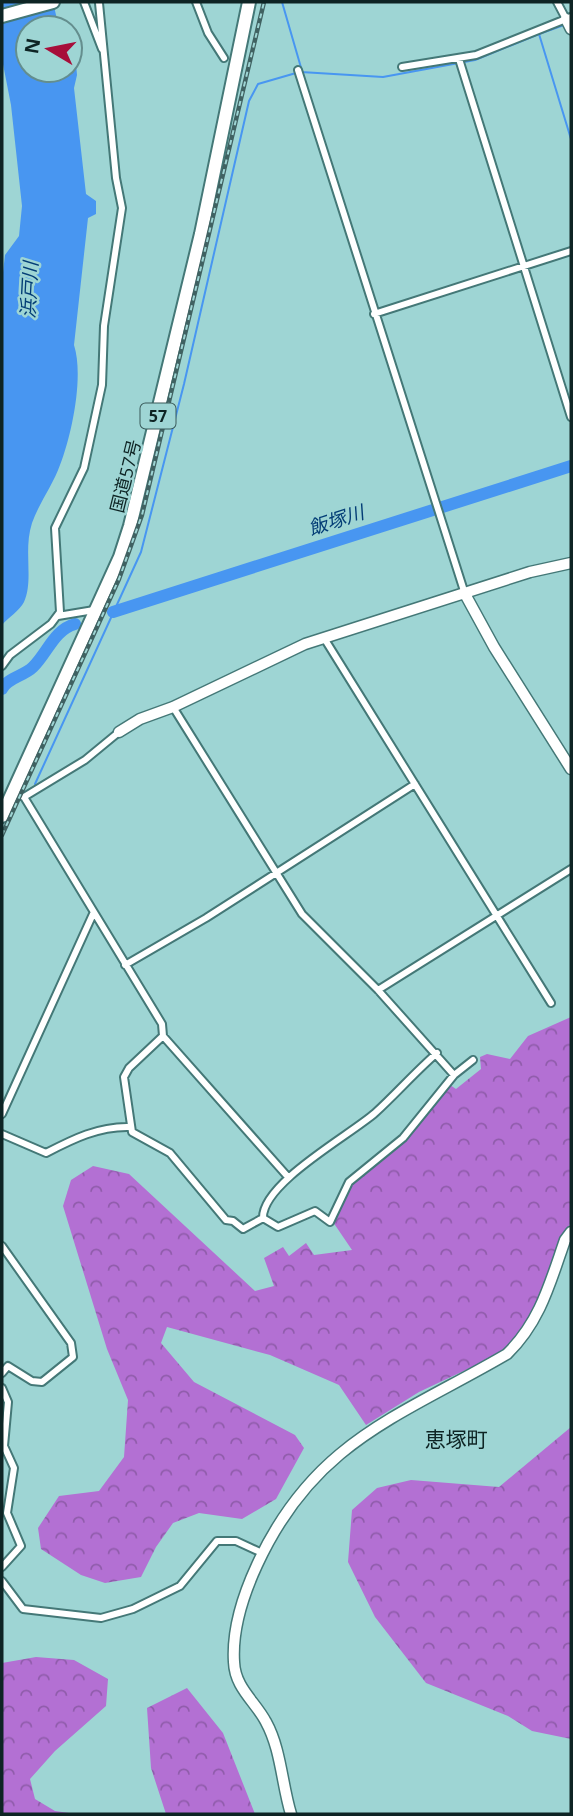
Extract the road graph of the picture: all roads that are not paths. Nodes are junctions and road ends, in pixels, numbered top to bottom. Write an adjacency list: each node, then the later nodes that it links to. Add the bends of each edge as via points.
1 (53, 2): 7 (highway)
2 (84, 2): 10 (street)
3 (196, 2): 11 (street)
4 (246, 2): 21 (highway, 国道57号 / 57, via 201,234 139,493 120,557)
5 (557, 2): 8 (street)
6 (99, 3): 10 (street)
7 (2, 16)
8 (569, 18): 9 (street); 12 (street)
9 (571, 29)
10 (104, 51): 22 (street, via 122,208 104,326 99,407 84,468 55,528 61,593)
11 (224, 58)
12 (459, 59): 13 (street); 16 (street)
13 (402, 67)
14 (298, 73): 17 (street)
15 (571, 251): 16 (street)
16 (525, 266): 17 (street); 18 (street)
17 (374, 314): 20 (street)
18 (571, 416)
19 (571, 563): 20 (street)
20 (465, 594): 23 (street); 27 (street)
21 (96, 609): 22 (street); 29 (highway, 国道57号 / 57)
22 (58, 616): 24 (street)
23 (324, 638): 25 (street, via 279,655); 28 (street)
24 (2, 666)
25 (173, 708): 26 (street); 32 (street)
26 (119, 732): 29 (street, via 85,760)
27 (571, 769)
28 (415, 784): 32 (street); 34 (street)
29 (18, 795): 30 (highway, 国道57号 / 57); 33 (street)
30 (2, 816)
31 (571, 869): 34 (street)
32 (274, 873): 35 (street); 36 (street, via 302,914)
33 (93, 914): 35 (street); 42 (street)
34 (497, 916): 36 (street); 37 (street)
35 (125, 965): 38 (street, via 162,1024)
36 (378, 990): 39 (street)
37 (551, 1003)
38 (163, 1037): 43 (street, via 124,1077); 45 (street)
39 (437, 1053): 41 (street); 45 (street, via 372,1115)
40 (473, 1060): 41 (street)
41 (454, 1075): 46 (street, via 403,1138 349,1182 330,1222 315,1211 278,1227)
42 (2, 1114)
43 (130, 1127): 44 (street, via 90,1132 46,1153); 46 (street, via 170,1153 226,1220 243,1229)
44 (2, 1134)
45 (288, 1177): 46 (street, via 263,1211)
46 (263, 1218)
47 (571, 1233): 51 (street, via 540,1311 523,1339 508,1354 392,1417 342,1451 291,1504)
48 (2, 1246): 49 (street, via 71,1343 73,1357 42,1382 8,1366)
49 (2, 1373)
50 (2, 1388): 52 (street, via 8,1402 4,1446 14,1468 7,1513 21,1546)
51 (262, 1553): 53 (street, via 236,1541 217,1541 168,1595 101,1618 23,1609); 54 (street, via 244,1599 234,1663 239,1685 267,1723)
52 (2, 1567)
53 (2, 1581)
54 (291, 1814)

